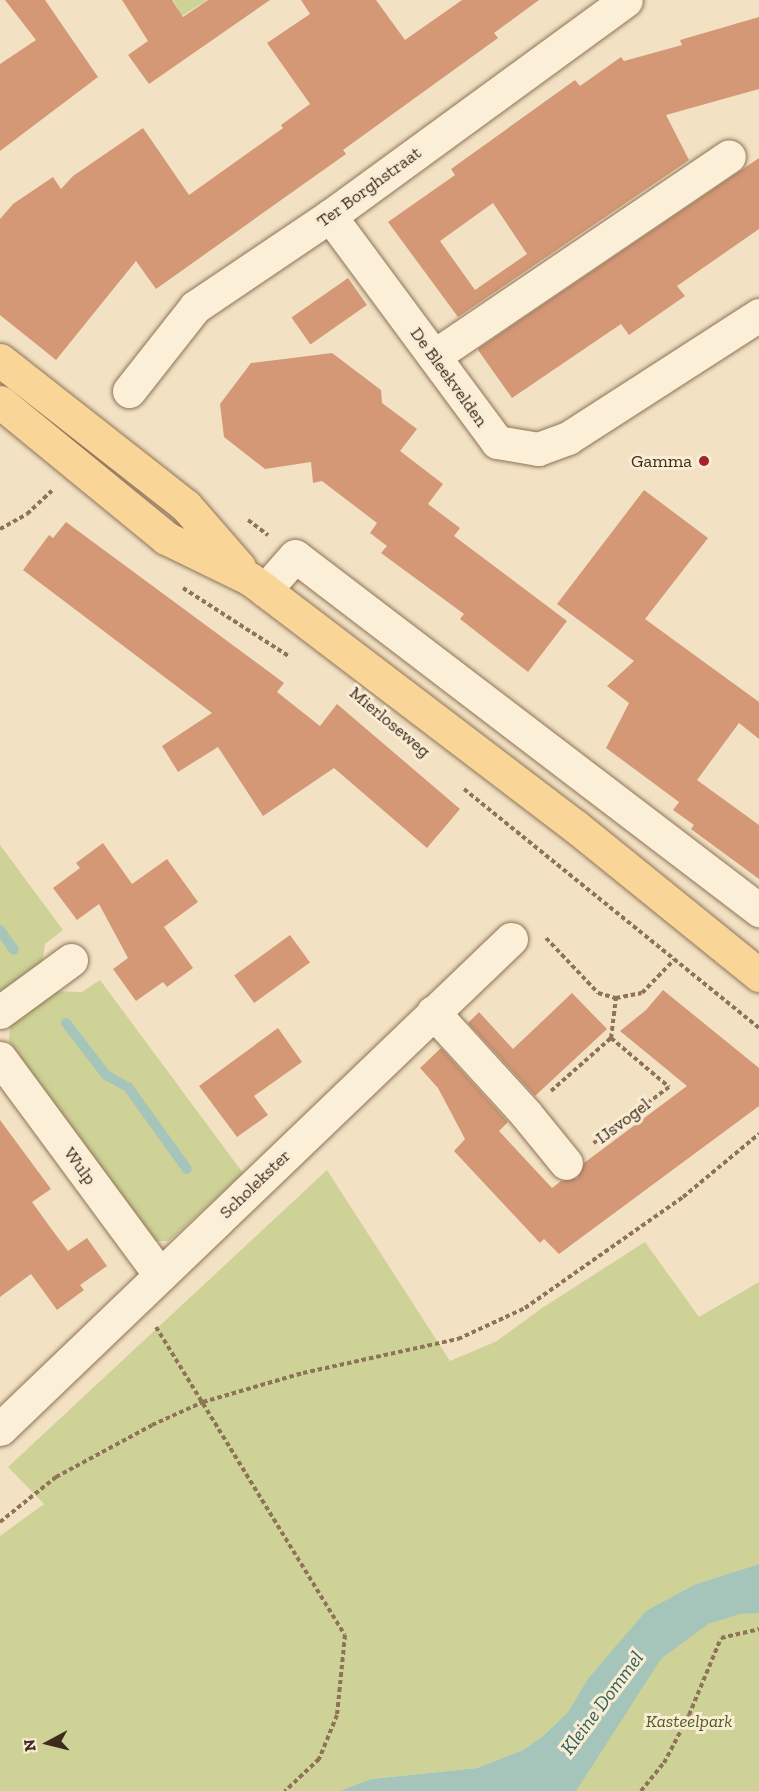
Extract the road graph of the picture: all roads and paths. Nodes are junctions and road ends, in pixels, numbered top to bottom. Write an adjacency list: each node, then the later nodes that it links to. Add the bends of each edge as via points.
1 (626, 0): 3 (street, Ter Borghstraat)
2 (729, 156): 5 (street)
3 (330, 216): 5 (street, De Bleekvelden); 7 (street, Ter Borghstraat, via 195,307)
4 (759, 315): 5 (street, De Bleekvelden, via 568,438 538,449 496,442)
5 (434, 356)
6 (0, 360): 14 (main road, Mierloseweg, via 186,506)
7 (129, 391)
8 (0, 402): 14 (main road, Mierloseweg, via 166,538)
9 (44, 483): 10 (path)
10 (53, 490): 11 (path); 12 (path, via 27,514)
11 (62, 497)
12 (0, 529)
13 (173, 581): 15 (path)
14 (257, 585): 17 (street, via 295,556); 21 (main road, Mierloseweg, via 575,826)
15 (296, 660)
16 (456, 782): 20 (path)
17 (759, 910)
18 (511, 939): 22 (path, via 531,932 544,936 598,993); 24 (street, Scholekster)
19 (71, 960): 23 (street)
20 (674, 960): 22 (path, via 642,993); 25 (path)
21 (759, 975)
22 (616, 998): 26 (path)
23 (0, 1012)
24 (433, 1012): 28 (street); 31 (street, Scholekster)
25 (759, 1028)
26 (610, 1038): 28 (path); 30 (path, IJsvogel, via 669,1087)
27 (0, 1058): 31 (street, Wulp)
28 (526, 1114): 30 (street)
29 (759, 1134): 33 (path, via 683,1197 525,1308 458,1339 303,1373)
30 (567, 1163)
31 (160, 1275): 32 (street, Scholekster)
32 (138, 1299): 33 (path); 34 (street, Scholekster)
33 (203, 1402): 35 (path, via 56,1477); 37 (path, via 345,1635 337,1715 319,1759)
34 (0, 1430)
35 (0, 1522)
36 (759, 1629): 38 (path, via 721,1638 664,1763)
37 (285, 1791)
38 (641, 1791)

